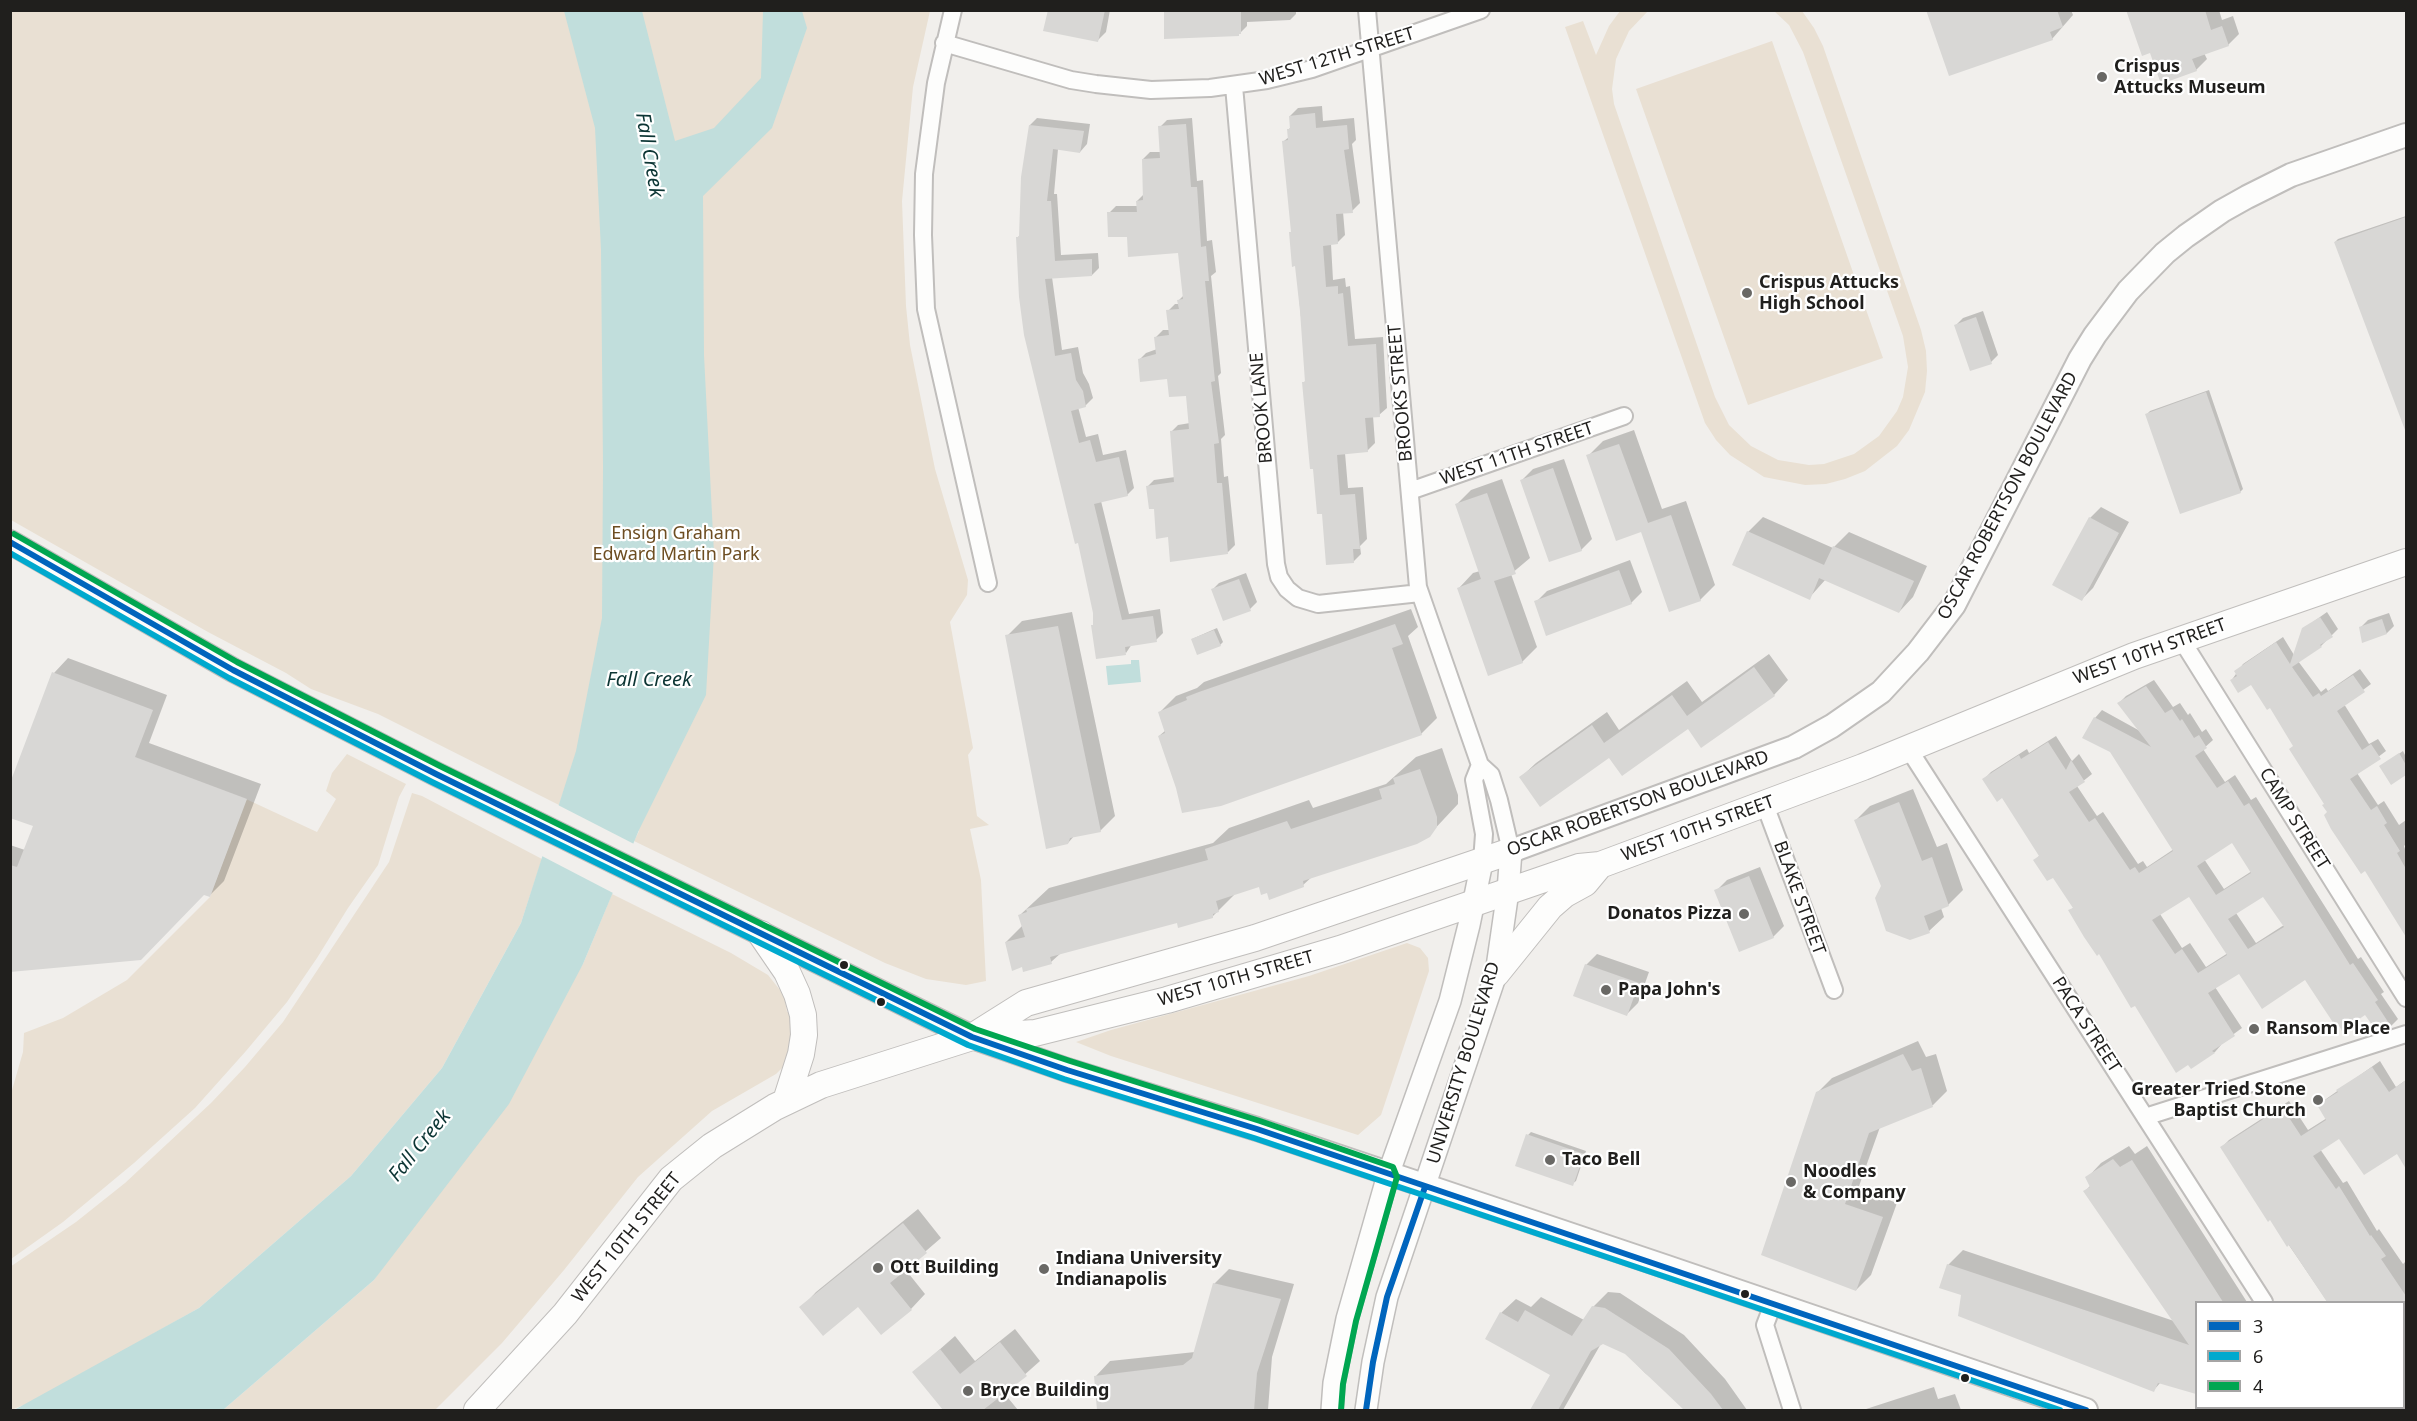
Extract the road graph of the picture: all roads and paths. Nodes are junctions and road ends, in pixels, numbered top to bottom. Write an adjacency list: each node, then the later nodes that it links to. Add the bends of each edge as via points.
1 (953, 10): 4 (street)
2 (1367, 10): 5 (street, BROOKS STREET)
3 (1481, 10): 5 (street, WEST 12TH STREET)
4 (944, 43): 6 (street, WEST 12TH STREET, via 1071,80 1115,87 1180,90); 12 (street, via 924,174 926,309)
5 (1370, 49): 6 (street, WEST 12TH STREET, via 1282,77); 9 (street, BROOKS STREET)
6 (1234, 86): 13 (street, BROOK LANE, via 1279,577 1298,598 1318,604)
7 (2406, 135): 18 (main road, OSCAR ROBERTSON BOULEVARD, via 2291,175 2222,210 2140,278 2080,359 1954,605 1881,692 1794,747)
8 (1624, 416): 9 (street, WEST 11TH STREET)
9 (1410, 492): 13 (street, BROOKS STREET)
10 (10, 542): 23 (main road, via 233,670)
11 (2406, 562): 14 (main road, WEST 10TH STREET)
12 (988, 583)
13 (1420, 593): 16 (street, BROOKS STREET)
14 (2181, 639): 15 (main road, WEST 10TH STREET); 26 (street, CAMP STREET)
15 (1908, 748): 17 (main road, WEST 10TH STREET); 30 (street, PACA STREET)
16 (1480, 765): 18 (street, BROOKS STREET, via 1491,775); 19 (street, BROOKS STREET, via 1474,780 1484,834)
17 (1765, 805): 20 (main road, WEST 10TH STREET); 25 (street, BLAKE STREET)
18 (1511, 851): 19 (main road, OSCAR ROBERTSON BOULEVARD); 21 (street, UNIVERSITY BOULEVARD)
19 (1482, 862): 22 (street, UNIVERSITY BOULEVARD); 28 (main road, WEST 10TH STREET, via 1255,938 1026,1003)
20 (1600, 865): 21 (main road, WEST 10TH STREET, via 1579,867); 24 (main road, via 1585,883 1550,907)
21 (1508, 891): 22 (main road, WEST 10TH STREET); 24 (street, UNIVERSITY BOULEVARD)
22 (1472, 903): 28 (main road, WEST 10TH STREET, via 1340,949 1167,1000 1035,1033); 31 (street, UNIVERSITY BOULEVARD, via 1450,1001)
23 (760, 934): 28 (main road); 29 (main road, via 787,972 803,1015 801,1054)
24 (1496, 974): 32 (street, UNIVERSITY BOULEVARD)
25 (1834, 990)
26 (2406, 998)
27 (2406, 1034): 30 (street)
28 (972, 1037): 29 (main road, WEST 10TH STREET, via 821,1085); 31 (main road)
29 (786, 1101): 35 (main road, WEST 10TH STREET, via 718,1142 671,1179 552,1330)
30 (2145, 1117): 33 (street, PACA STREET)
31 (1389, 1175): 32 (main road); 36 (street, UNIVERSITY BOULEVARD, via 1347,1319)
32 (1425, 1187): 34 (main road); 37 (street, UNIVERSITY BOULEVARD, via 1387,1297)
33 (2263, 1301)
34 (1773, 1304): 38 (street, via 1765,1325); 39 (main road)
35 (477, 1410)
36 (1332, 1410)
37 (1366, 1410)
38 (1791, 1410)
39 (2086, 1410)

